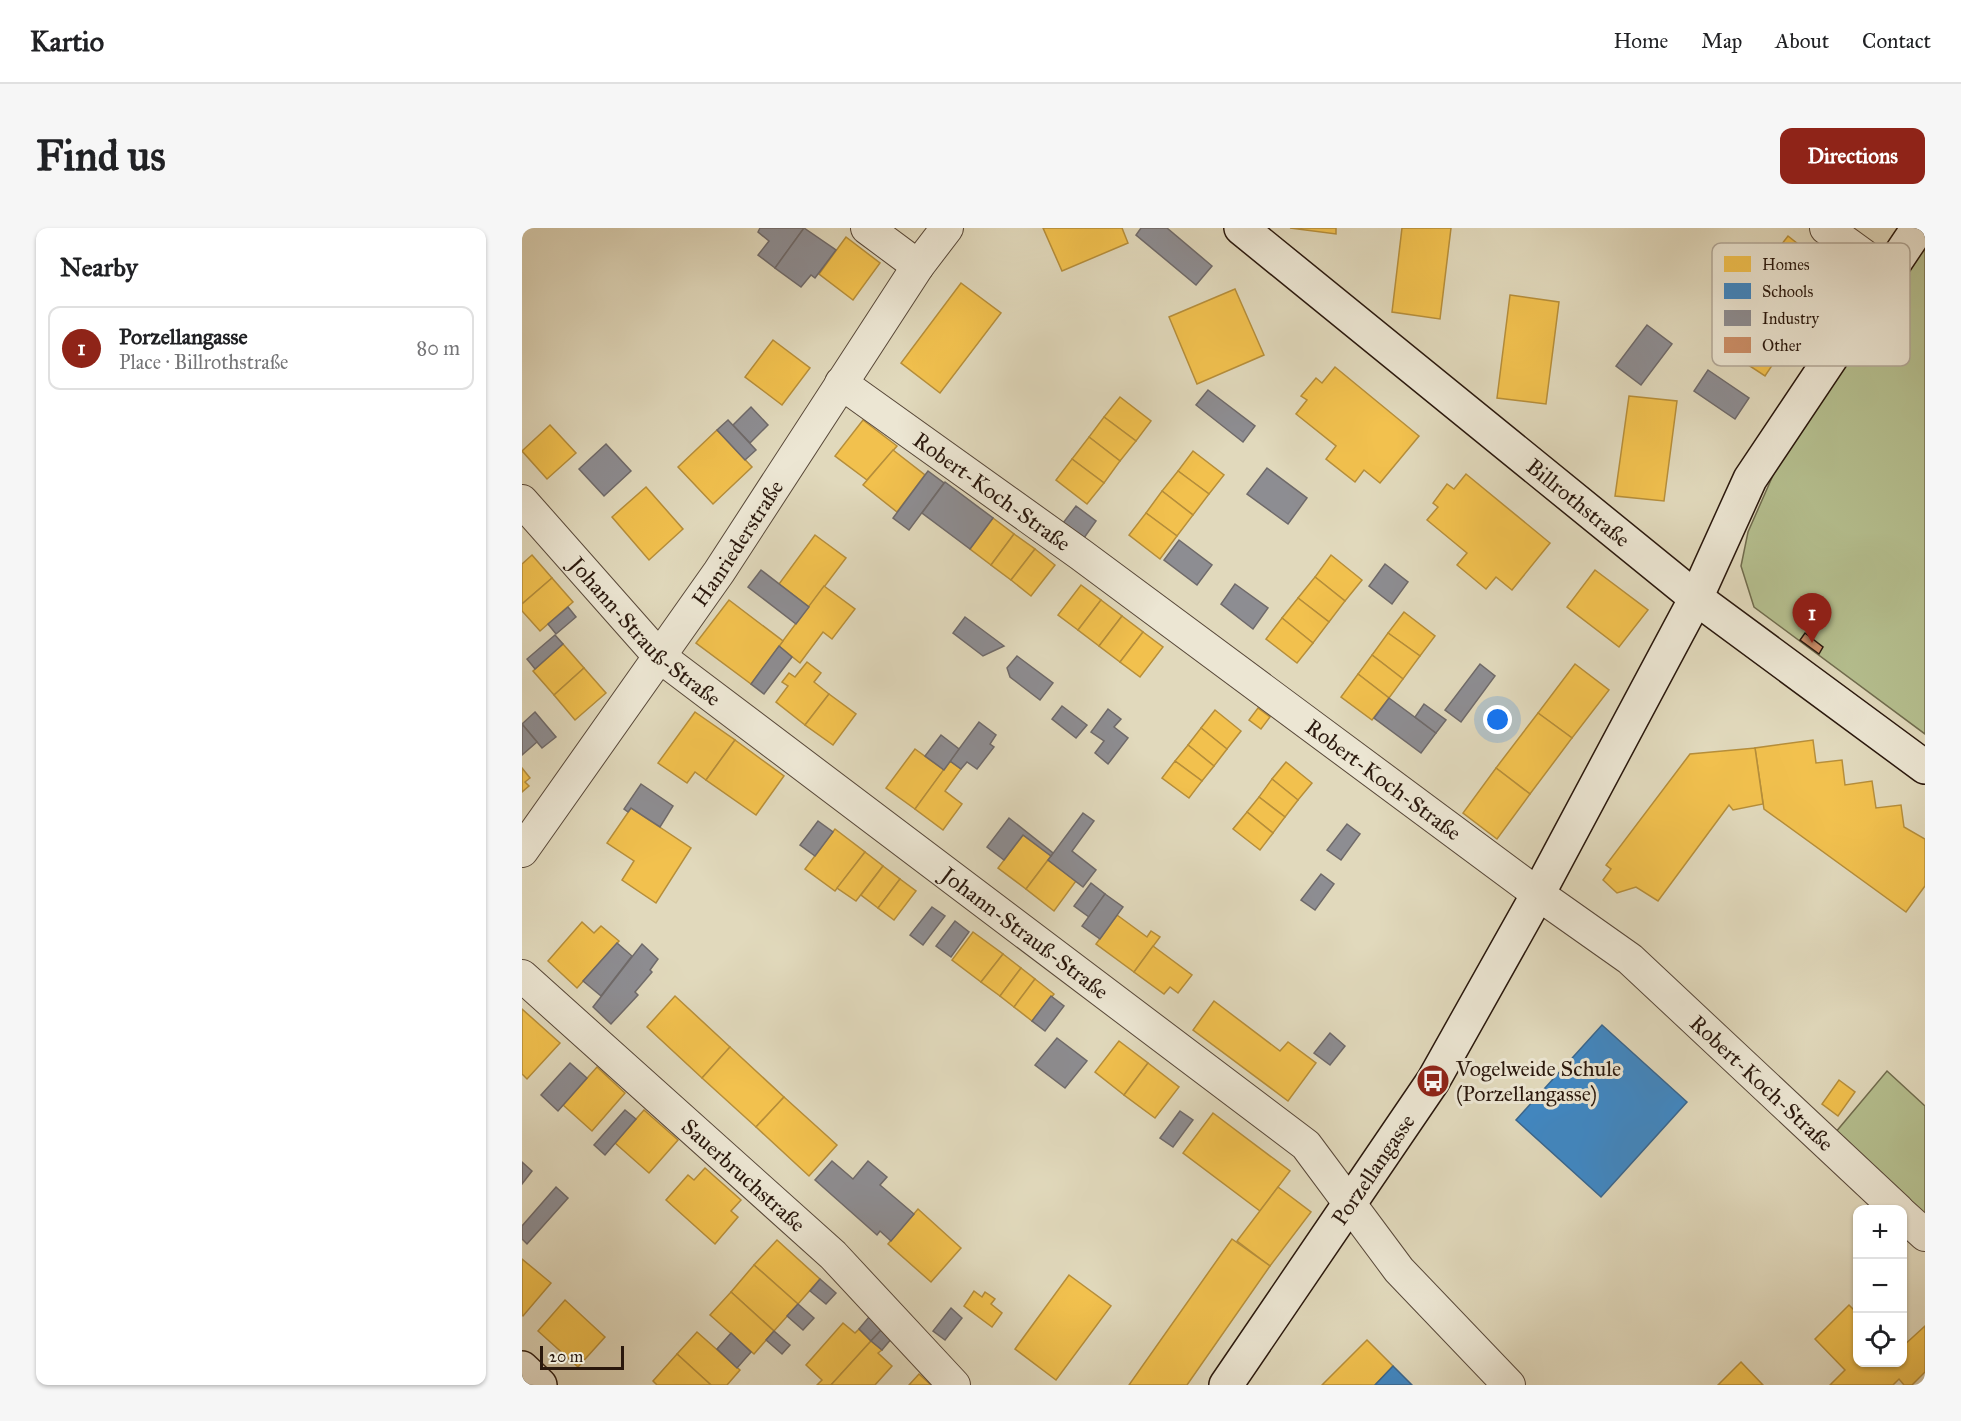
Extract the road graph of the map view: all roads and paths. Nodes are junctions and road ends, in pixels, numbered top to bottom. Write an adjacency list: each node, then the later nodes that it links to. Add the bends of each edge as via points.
1 (867, 228): 8 (street)
2 (947, 228): 8 (street, Hanriederstraße)
3 (1241, 228): 12 (street, Billrothstraße)
4 (1826, 228): 6 (street)
5 (1918, 228): 7 (street, Porzellangasse)
6 (1847, 243)
7 (1908, 243)
8 (918, 266): 10 (street, Hanriederstraße)
9 (1826, 366): 12 (street, Porzellangasse, via 1750,479)
10 (841, 382): 13 (street, Hanriederstraße, via 719,572); 16 (street, Robert-Koch-Straße, via 1254,681)
11 (522, 501): 13 (street, Johann-Strauß-Straße)
12 (1696, 598): 14 (street, Billrothstraße); 16 (street, Porzellangasse)
13 (659, 656): 15 (street, Hanriederstraße); 18 (street, Johann-Strauß-Straße, via 1306,1145)
14 (1925, 767)
15 (522, 851)
16 (1538, 894): 18 (street, Porzellangasse, via 1433,1080); 19 (street, Robert-Koch-Straße, via 1630,959)
17 (522, 976): 24 (street, Sauerbruchstraße, via 833,1255)
18 (1351, 1203): 25 (street, Porzellangasse); 26 (street, Johann-Strauß-Straße, via 1399,1270)
19 (1894, 1205)
20 (1907, 1219): 21 (street)
21 (1925, 1235)
22 (522, 1368): 23 (street)
23 (540, 1385)
24 (954, 1385)
25 (1226, 1385)
26 (1509, 1385)

